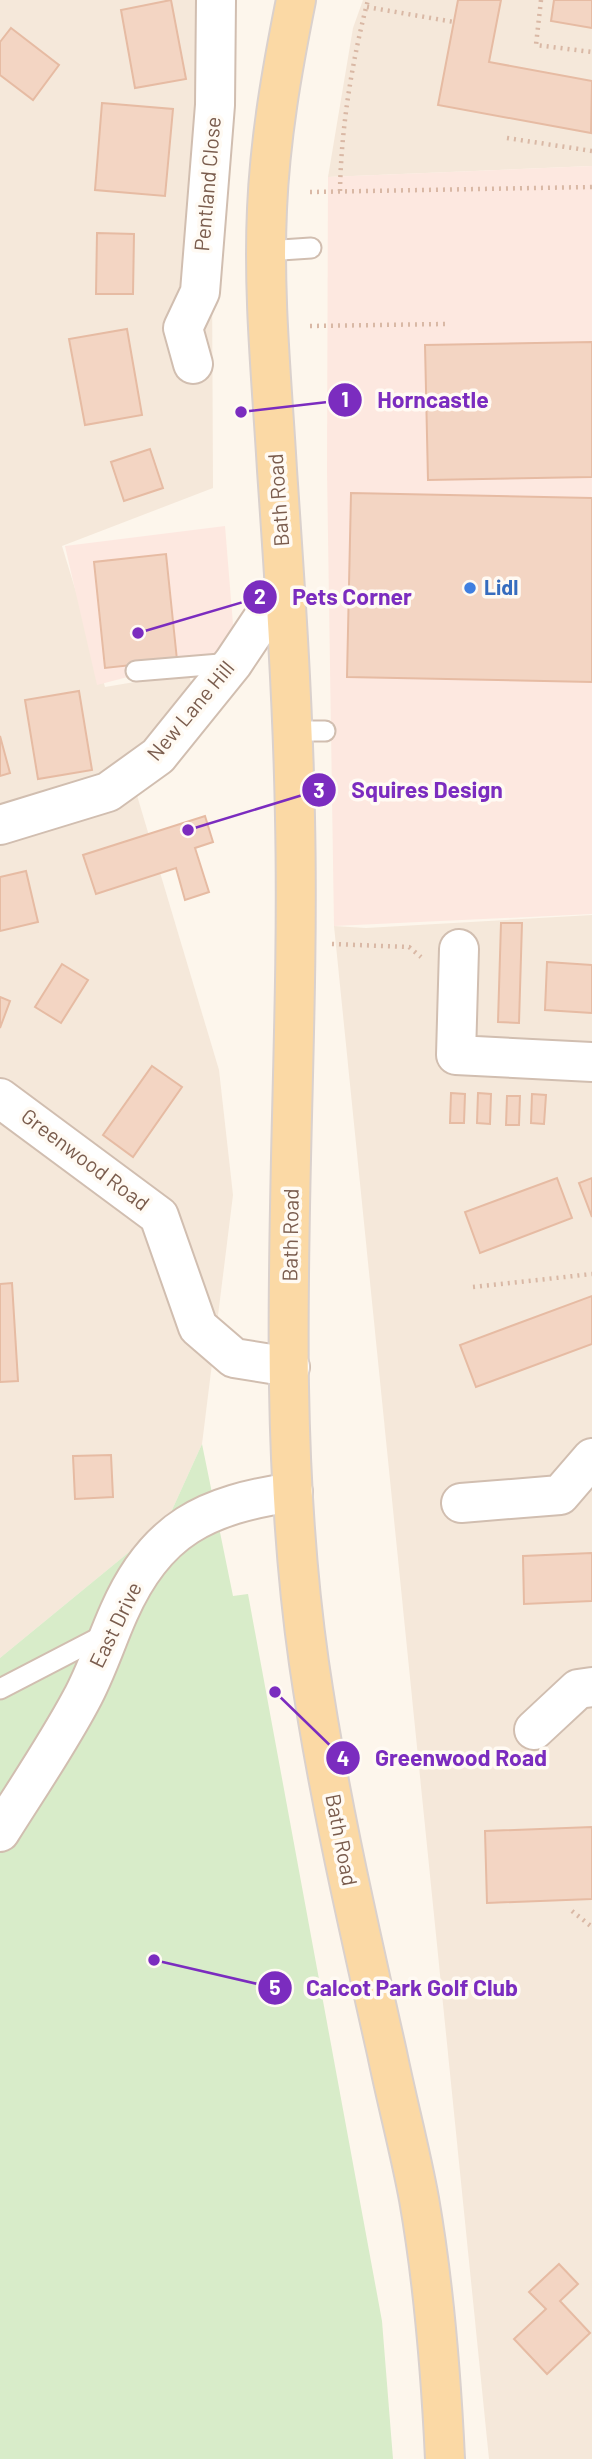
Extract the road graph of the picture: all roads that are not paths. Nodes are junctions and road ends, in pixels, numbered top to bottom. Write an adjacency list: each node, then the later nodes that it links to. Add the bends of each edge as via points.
1 (216, 0): 5 (street, Pentland Close, via 215,105 200,292 183,328)
2 (296, 0): 4 (main road, Bath Road, via 273,127)
3 (311, 248): 4 (lane)
4 (266, 251): 6 (main road, Bath Road)
5 (193, 363)
6 (286, 604): 7 (street, New Lane Hill, via 263,618); 13 (main road, Bath Road, via 309,731 297,912)
7 (233, 663): 8 (lane); 9 (street, New Lane Hill, via 158,756 108,792)
8 (136, 671)
9 (0, 825)
10 (459, 968): 11 (street, via 456,1055)
11 (592, 1062)
12 (0, 1098): 13 (street, Greenwood Road, via 159,1216 198,1327 234,1358)
13 (290, 1367): 15 (main road, Bath Road)
14 (592, 1458): 16 (street, via 560,1495)
15 (293, 1492): 17 (street, East Drive, via 253,1498 193,1521 162,1542); 22 (main road, Bath Road, via 317,1715 419,2198)
16 (461, 1503)
17 (110, 1632): 19 (lane); 21 (street, East Drive, via 82,1699)
18 (592, 1687): 20 (street, via 578,1689)
19 (0, 1689)
20 (534, 1730)
21 (0, 1832)
22 (445, 2459)

